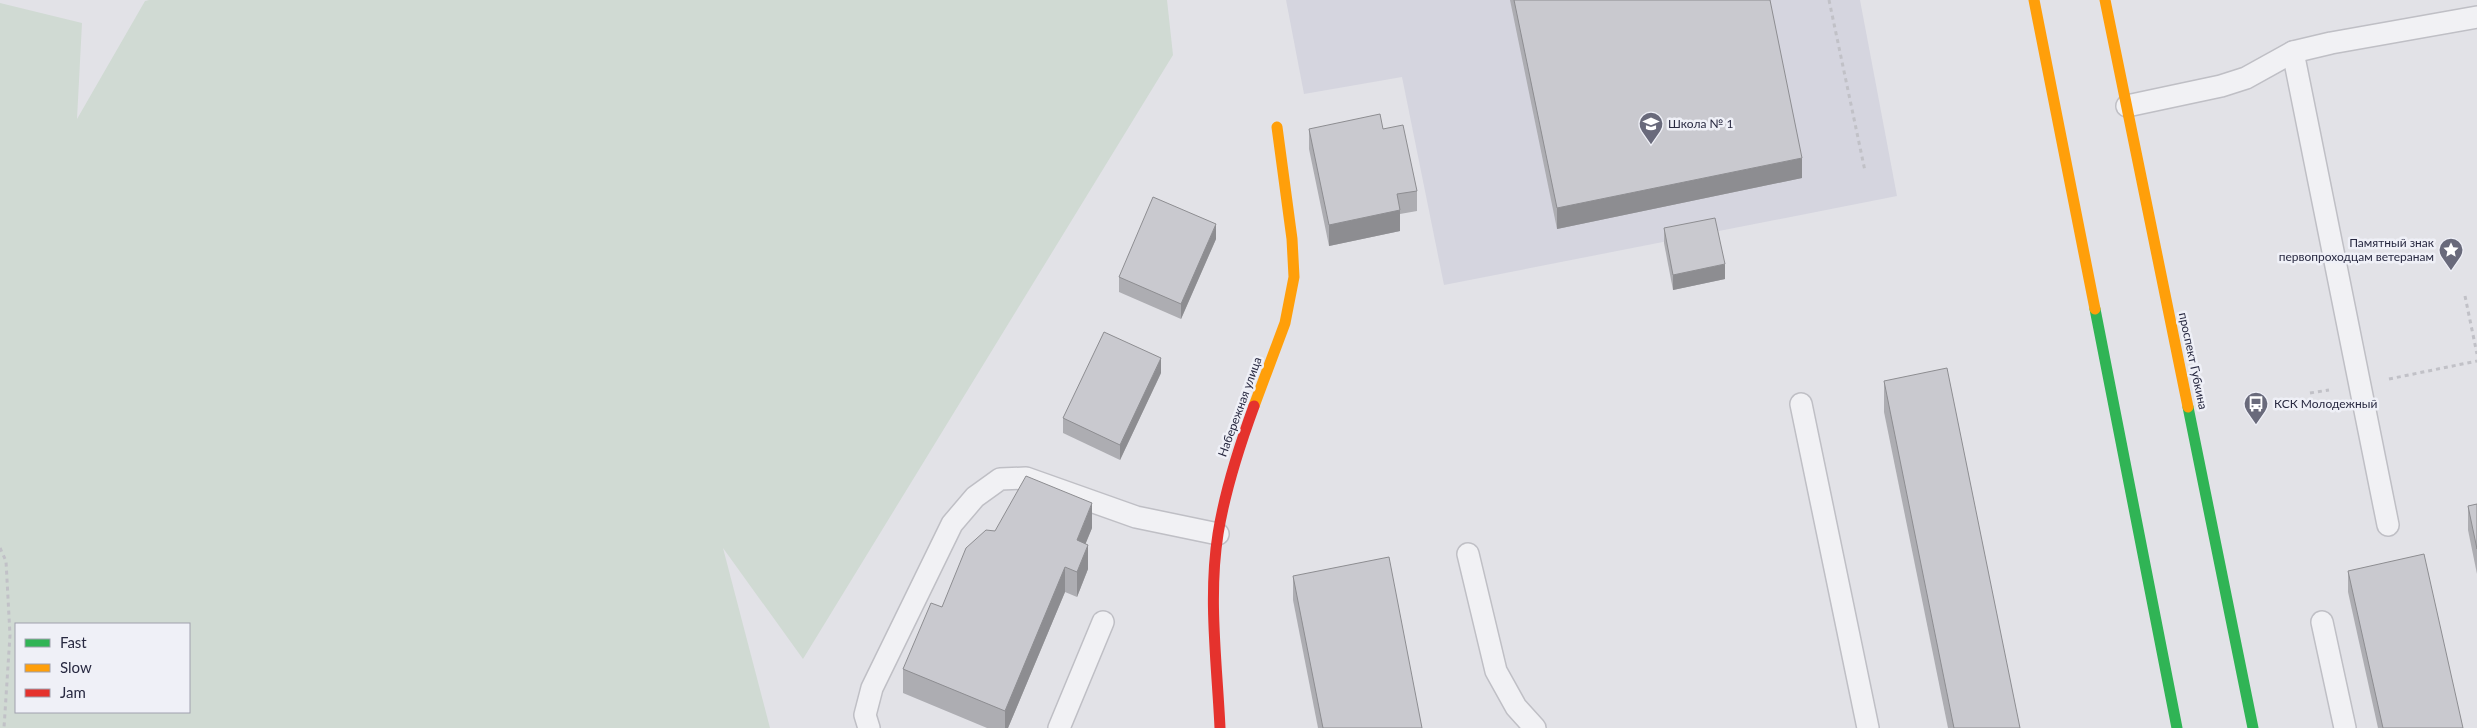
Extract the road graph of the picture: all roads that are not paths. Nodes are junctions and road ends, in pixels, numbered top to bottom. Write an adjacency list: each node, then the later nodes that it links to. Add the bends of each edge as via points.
1 (2034, 0): 18 (main road)
2 (2106, 0): 5 (main road, проспект Губкина)
3 (2477, 17): 4 (lane)
4 (2293, 52): 5 (lane, via 2230,84); 8 (lane)
5 (2127, 106): 19 (main road, проспект Губкина)
6 (1276, 127): 9 (main road, Набережная улица, via 1292,239 1294,277 1285,323 1236,454)
7 (1801, 404): 17 (lane)
8 (2388, 525)
9 (1218, 534): 13 (lane, via 1136,518 1026,478 1000,479 975,497 952,524 872,688 865,715); 15 (main road, Набережная улица, via 1214,592)
10 (1468, 554): 16 (lane, via 1496,671 1516,707)
11 (1103, 622): 14 (lane)
12 (2322, 622): 20 (lane)
13 (869, 728)
14 (1060, 728)
15 (1220, 728)
16 (1535, 728)
17 (1868, 728)
18 (2177, 728)
19 (2253, 728)
20 (2345, 728)

